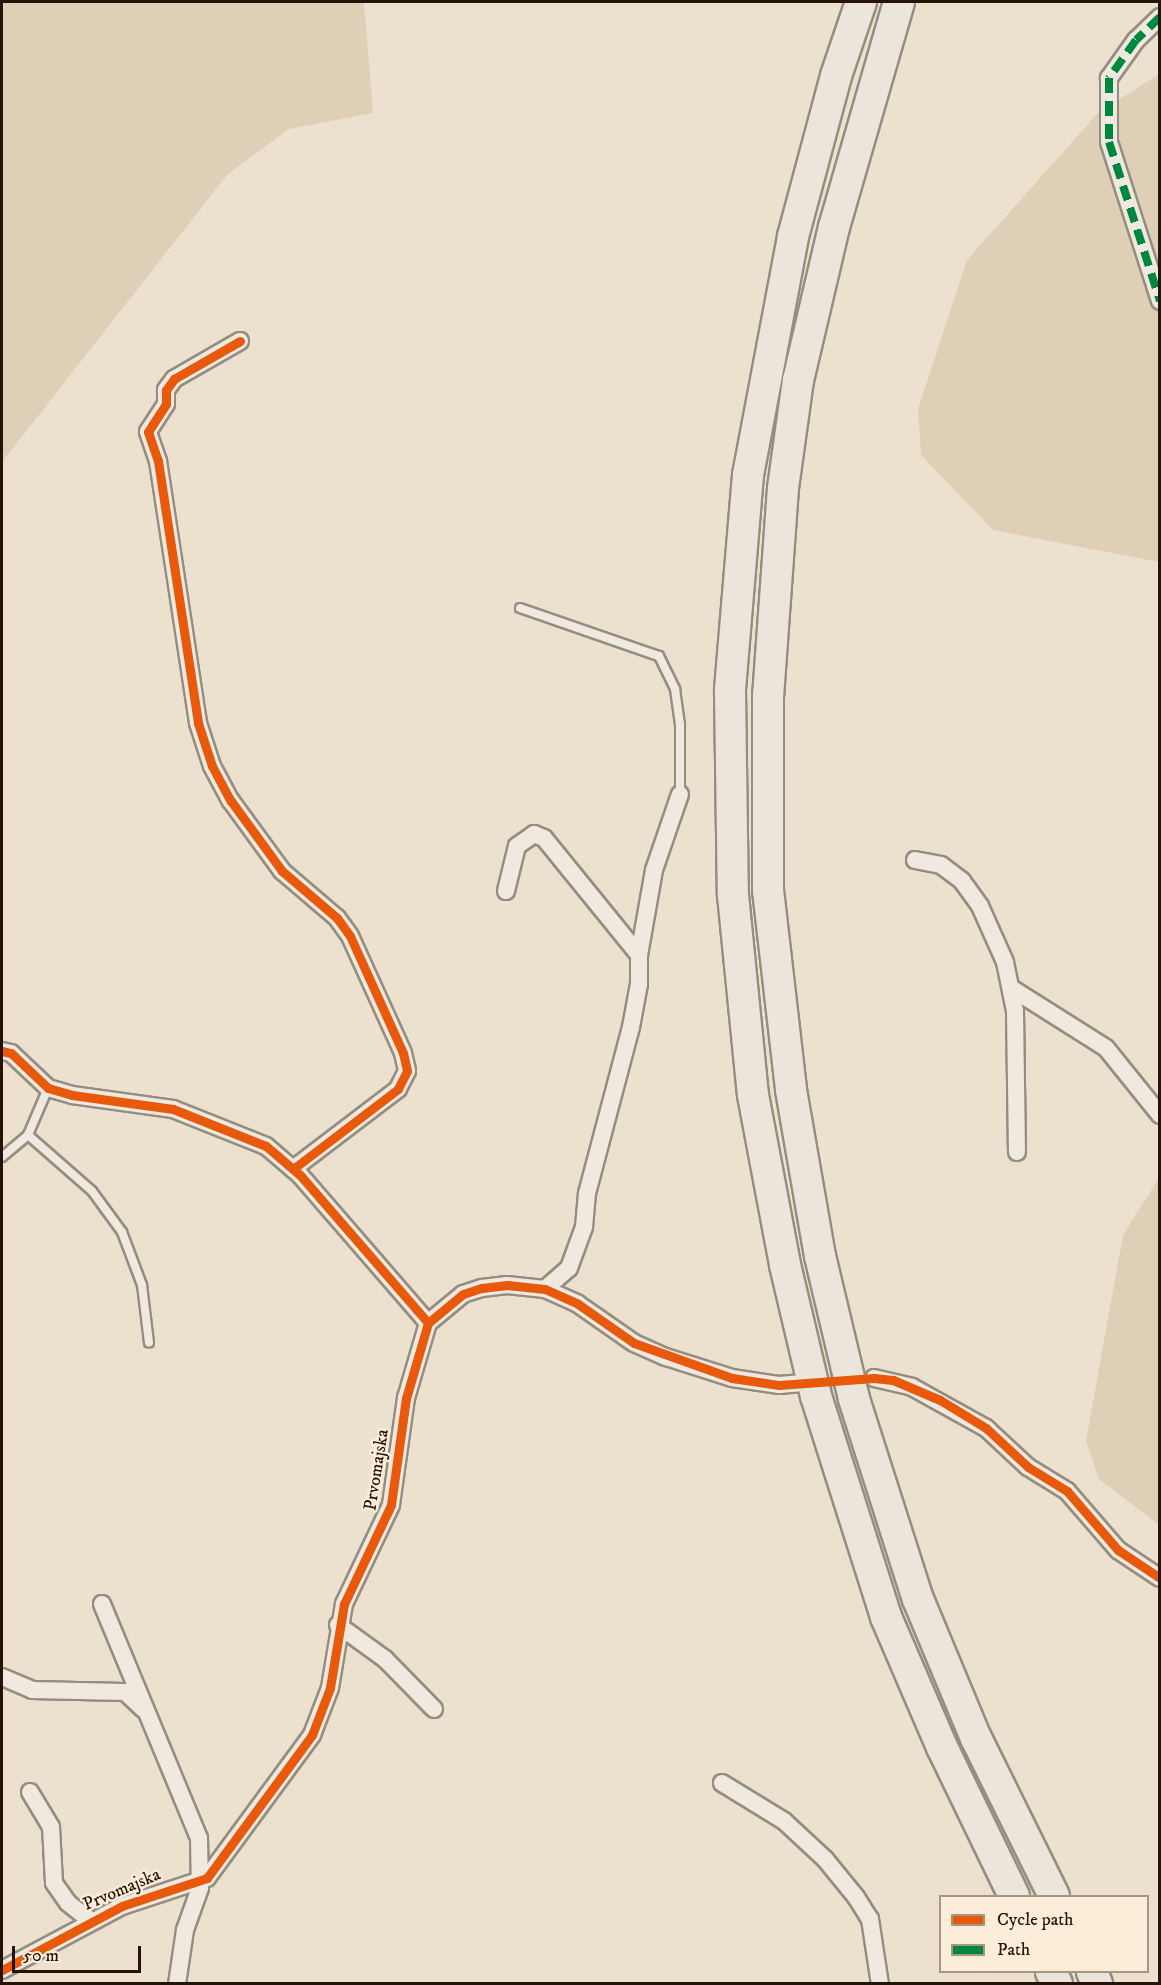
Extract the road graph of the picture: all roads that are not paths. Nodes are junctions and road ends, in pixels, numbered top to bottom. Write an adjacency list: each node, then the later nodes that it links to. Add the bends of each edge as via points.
1 (861, 2): 33 (highway, via 836,76 793,237 748,475 730,691 733,895 753,1095 785,1265 816,1396 886,1617 942,1747)
2 (898, 2): 34 (highway, via 834,227 798,380 783,488 768,695 768,890 791,1090 820,1256 854,1399 918,1599 976,1738)
3 (1160, 16): 4 (street, via 1136,40 1109,78 1109,142)
4 (1160, 301)
5 (240, 340): 18 (street, via 174,379 166,390 166,404 148,432 164,495 198,723 212,766 231,801 282,870 337,918 350,936 403,1053 407,1071 398,1089)
6 (520, 608): 7 (lane, via 659,656 675,689 680,725)
7 (680, 794): 10 (street, via 654,870)
8 (915, 860): 11 (street, via 941,865 962,881 994,932)
9 (507, 891): 10 (street, via 517,846 534,834 544,838)
10 (639, 955): 19 (street, via 639,984 631,1027 587,1193 580,1242 569,1268)
11 (1011, 988): 14 (street, via 1107,1048); 16 (street)
12 (2, 1051): 13 (street, via 10,1053)
13 (48, 1088): 15 (lane); 18 (street, via 173,1109 266,1146)
14 (1160, 1114)
15 (28, 1135): 17 (lane); 21 (lane, via 92,1191 122,1232 142,1285)
16 (1017, 1152)
17 (2, 1156)
18 (293, 1169): 20 (street)
19 (545, 1289): 20 (street, via 483,1287 463,1294); 23 (street, via 578,1304 634,1343 666,1357 732,1378 778,1385)
20 (428, 1323): 26 (street, Prvomajska, via 406,1398 392,1505 350,1588)
21 (149, 1343)
22 (874, 1378): 24 (street, via 912,1387 986,1428 1029,1467 1067,1491 1118,1550)
23 (803, 1383)
24 (1160, 1578)
25 (102, 1604): 29 (street, via 131,1666)
26 (338, 1625): 28 (street, via 385,1659); 32 (street, Prvomajska, via 330,1688 312,1735 214,1872)
27 (2, 1677): 29 (street, via 32,1690 125,1692)
28 (434, 1709)
29 (146, 1712): 32 (street, via 190,1810 199,1838)
30 (723, 1783): 38 (street, via 784,1821 825,1859 856,1897 870,1919)
31 (30, 1792): 35 (street, via 51,1827 54,1883 68,1903)
32 (201, 1881): 35 (street, Prvomajska, via 167,1888); 37 (street, via 185,1930)
33 (1014, 1895)
34 (1054, 1895)
35 (91, 1921): 36 (street, Prvomajska)
36 (2, 1970)
37 (182, 1983)
38 (880, 1983)

